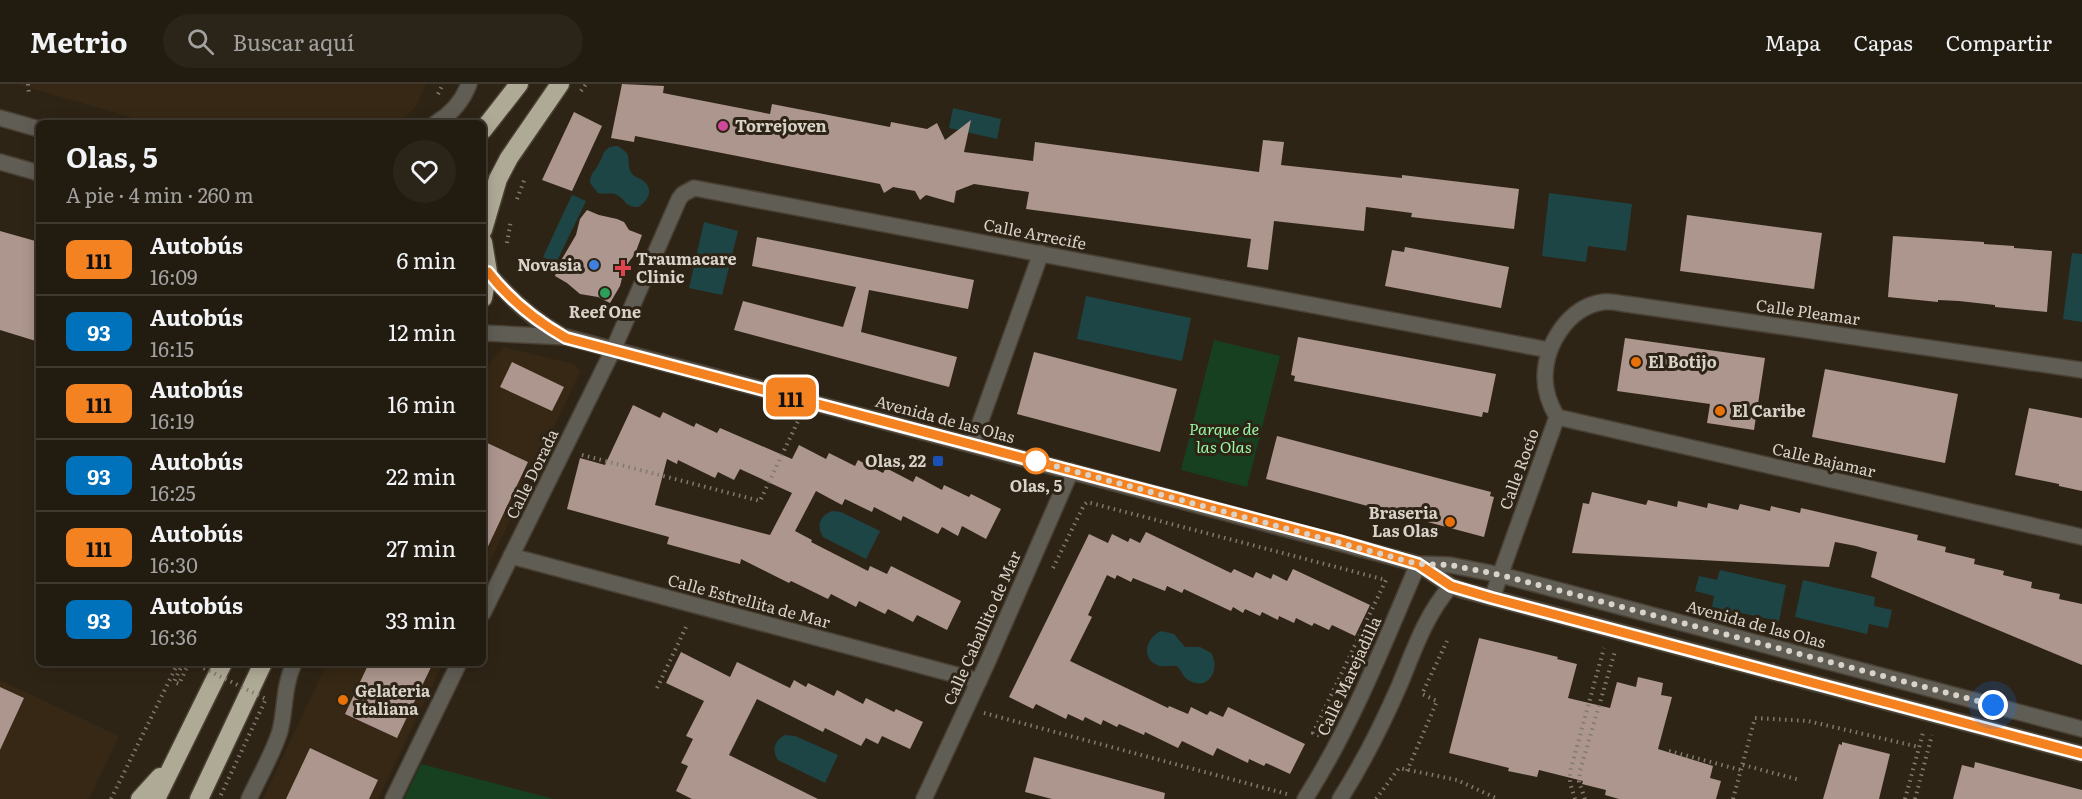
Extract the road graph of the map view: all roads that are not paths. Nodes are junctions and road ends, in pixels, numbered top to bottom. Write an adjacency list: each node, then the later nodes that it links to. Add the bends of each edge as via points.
1 (470, 84): 5 (street, via 457,105)
2 (519, 84): 6 (highway)
3 (560, 84): 10 (highway, via 509,158)
4 (0, 118): 7 (street)
5 (441, 120)
6 (486, 126)
7 (36, 128)
8 (0, 162): 9 (street)
9 (36, 172)
10 (486, 220)
11 (1041, 253): 17 (street, Calle Arrecife, via 694,188 680,199); 18 (street, Calle Arrecife); 21 (street)
12 (486, 260): 13 (highway)
13 (488, 272): 14 (highway); 16 (street, Avenida de las Olas, via 544,325)
14 (486, 282)
15 (486, 333): 16 (street, Avenida de las Olas)
16 (566, 338): 17 (street, Avenida de las Olas)
17 (613, 350): 21 (street, Avenida de las Olas); 24 (street, Calle Dorada)
18 (1550, 350): 19 (street, Calle Pleamar, via 1570,319 1604,301); 20 (street, Calle Rocío, via 1545,379)
19 (2082, 370)
20 (1557, 417): 23 (street, Calle Bajamar); 26 (street, Calle Rocío)
21 (972, 445): 22 (street, Avenida de las Olas)
22 (1071, 471): 25 (street, Avenida de las Olas); 34 (street, Calle Caballito de Mar)
23 (2082, 537)
24 (511, 556): 29 (street, Calle Dorada); 34 (street, Calle Estrellita de Mar)
25 (1418, 564): 26 (street, Avenida de las Olas, via 1450,565); 27 (street, Avenida de las Olas); 38 (street, Calle Marejadilla, via 1355,709 1322,773)
26 (1501, 575): 28 (street, Calle Rocío); 35 (street, Avenida de las Olas)
27 (1451, 586): 28 (street, Avenida de las Olas); 45 (street, via 1425,625 1382,722)
28 (1492, 598): 36 (street, Avenida de las Olas)
29 (486, 607)
30 (221, 666): 37 (highway)
31 (262, 666): 41 (highway)
32 (293, 666): 42 (street, via 286,684 281,728)
33 (458, 666): 43 (street)
34 (979, 681): 44 (street, Calle Caballito de Mar)
35 (2082, 729)
36 (2082, 754)
37 (173, 762): 39 (highway); 40 (highway)
38 (1298, 797)
39 (140, 799)
40 (156, 799)
41 (199, 799)
42 (249, 799)
43 (393, 799)
44 (924, 799)
45 (1340, 799)

